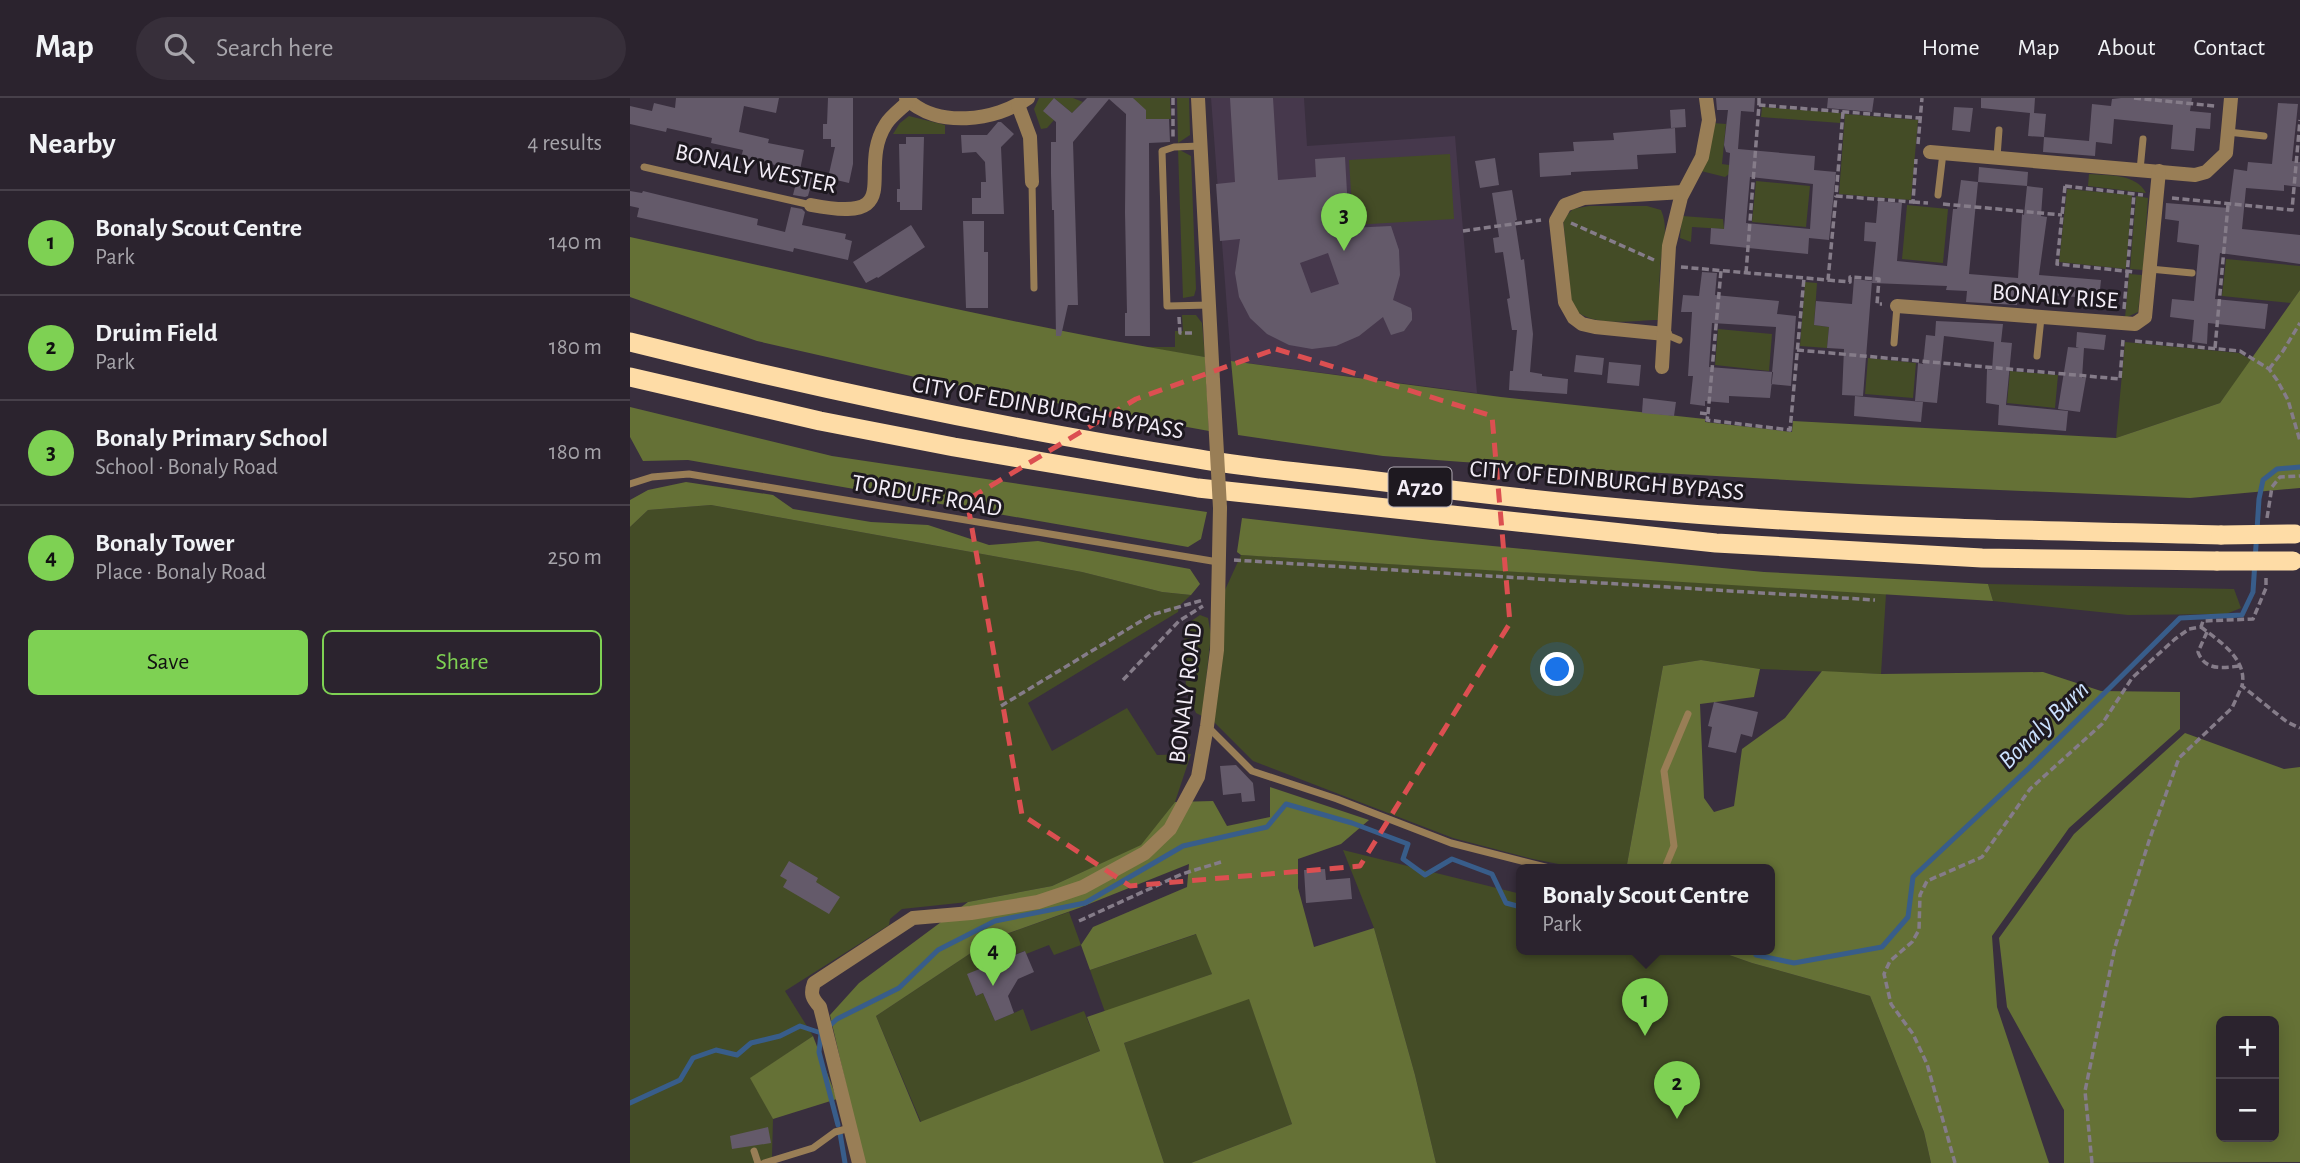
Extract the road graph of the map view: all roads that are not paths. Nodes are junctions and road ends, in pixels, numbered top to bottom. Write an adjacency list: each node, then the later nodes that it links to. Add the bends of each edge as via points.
1 (1198, 98): 10 (street, BONALY ROAD)
2 (1706, 98): 17 (street, via 1709,120 1702,157)
3 (908, 100): 4 (street, BONALY WESTER, via 928,112 958,118 994,114); 19 (street, BONALY WESTER, via 886,124 868,203 852,210)
4 (1023, 101): 16 (street, BONALY WESTER)
5 (2230, 103): 7 (street)
6 (1999, 130): 12 (lane)
7 (2228, 132): 8 (lane); 15 (street, via 2226,153 2206,172)
8 (2264, 136)
9 (2143, 139): 14 (lane)
10 (1200, 146): 23 (street, BONALY ROAD); 23 (lane, via 1162,151 1167,306)
11 (1936, 152): 12 (street); 18 (lane)
12 (1997, 157): 14 (street)
13 (644, 167): 19 (lane, BONALY WESTER)
14 (2140, 170): 15 (street)
15 (2158, 171): 20 (street, BONALY RISE)
16 (1031, 181): 22 (lane, BONALY WESTER)
17 (1683, 192): 26 (street, via 1667,265); 26 (street, via 1584,198 1565,205 1555,229 1565,302 1574,318 1595,327)
18 (1938, 195)
19 (811, 205)
20 (2149, 271): 21 (lane); 25 (street, BONALY RISE, via 2145,317 2135,324)
21 (2192, 273)
22 (1034, 288)
23 (1210, 305): 35 (street, BONALY ROAD, bridge)
24 (1897, 306): 25 (street, BONALY RISE); 28 (lane)
25 (2041, 318): 29 (lane)
26 (1672, 337): 30 (street)
27 (630, 342): 33 (highway, CITY OF EDINBURGH BYPASS / A720, bridge, via 833,392 979,420 1201,460 1440,489 1746,518 1986,530)
28 (1894, 343)
29 (2037, 356)
30 (1662, 367)
31 (630, 377): 34 (highway, CITY OF EDINBURGH BYPASS / A720, bridge, via 820,421 1198,488 1716,543 1982,558)
32 (630, 484): 35 (lane, TORDUFF ROAD, via 690,474)
33 (2297, 534)
34 (2296, 561)
35 (1219, 562): 37 (street, BONALY ROAD, via 1217,650)
36 (1688, 714): 39 (lane, via 1664,771 1674,846)
37 (1207, 726): 38 (lane, via 1252,771 1451,843); 40 (street, BONALY ROAD, via 1198,777 1189,796 1170,829 1144,853 1083,887 1038,902 913,918 814,983 812,999 820,1007)
38 (1534, 864)
39 (1666, 864)
40 (851, 1128): 43 (lane, via 835,1132 813,1148); 44 (street, BONALY ROAD)
41 (754, 1151): 42 (lane)
42 (758, 1163)
43 (764, 1163)
44 (859, 1163)

